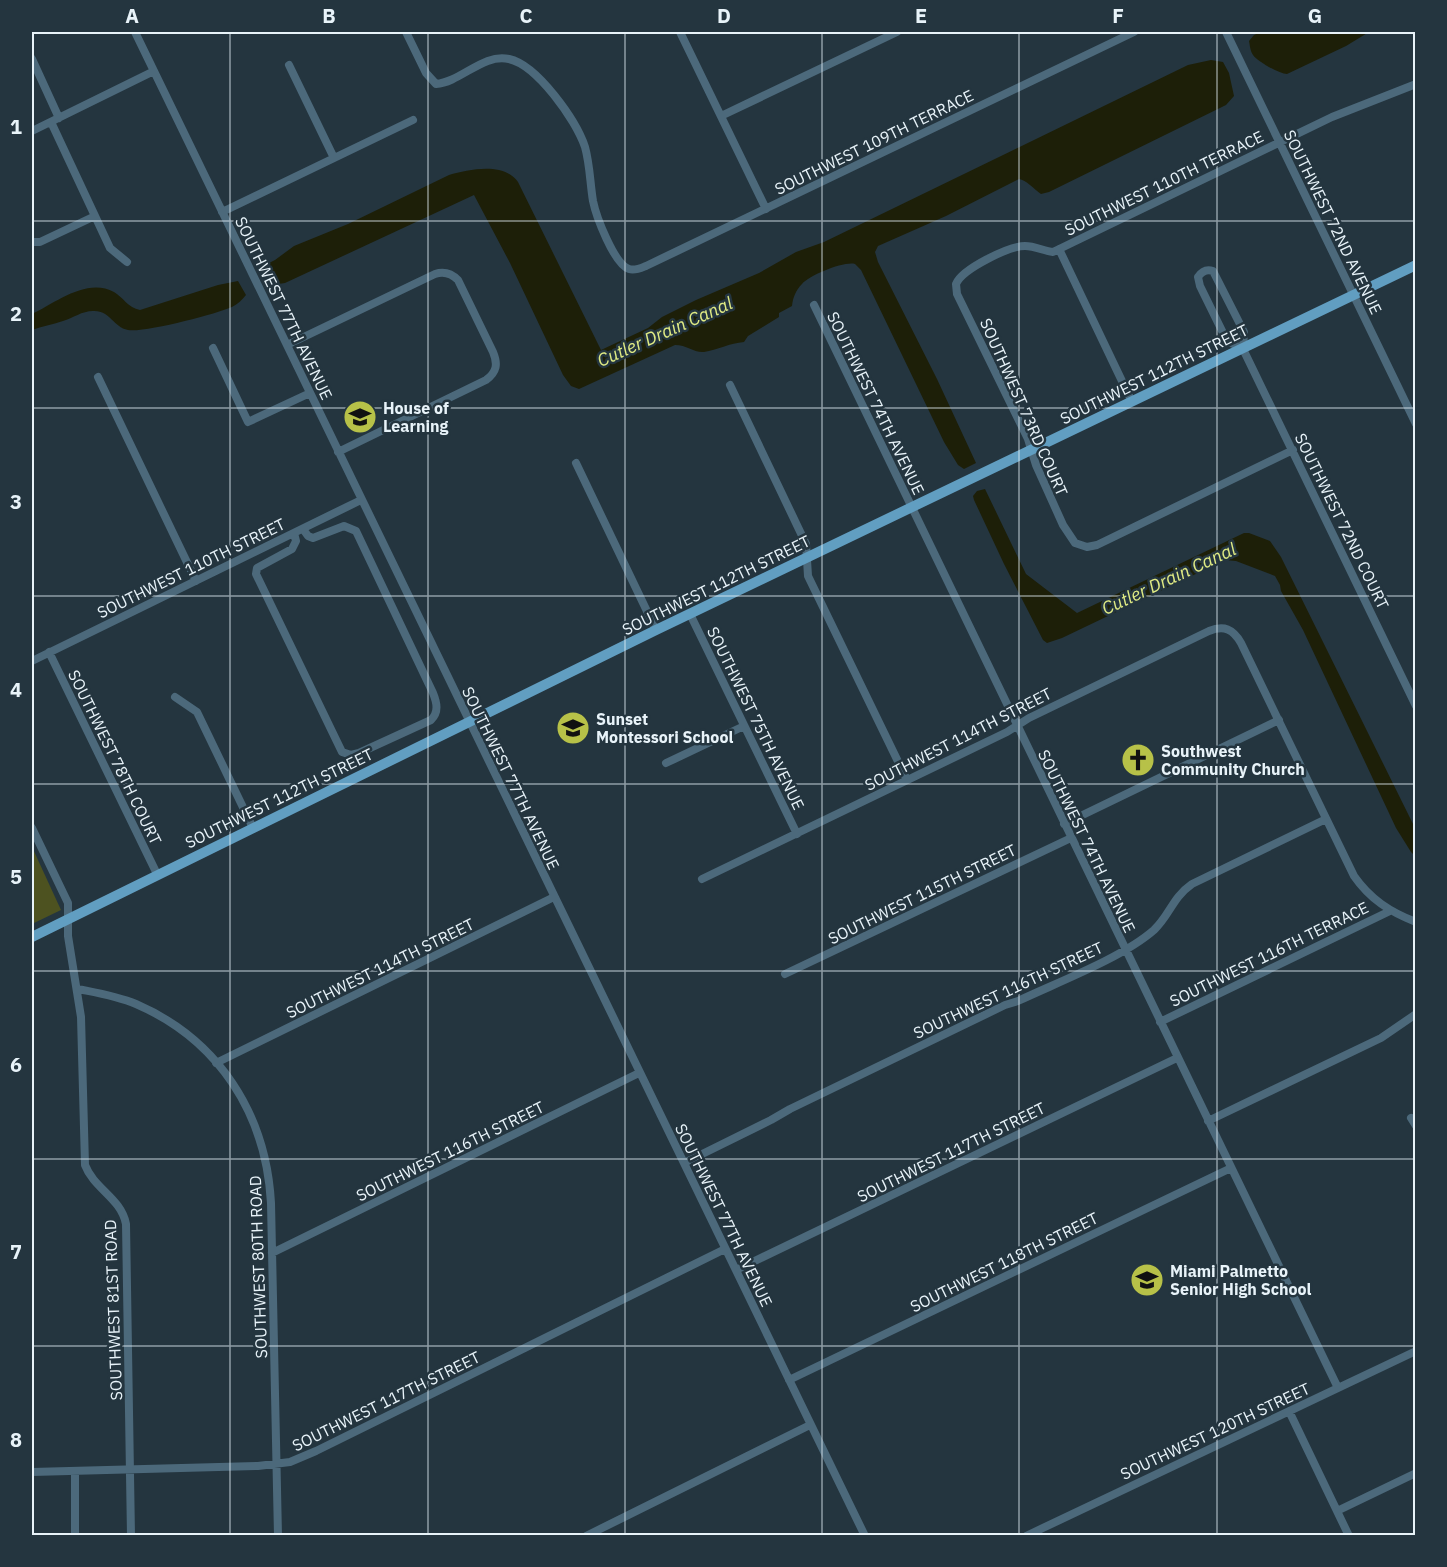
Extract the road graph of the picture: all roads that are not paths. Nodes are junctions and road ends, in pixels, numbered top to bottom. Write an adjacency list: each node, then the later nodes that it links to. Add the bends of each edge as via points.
1 (135, 32): 9 (street, SOUTHWEST 77TH AVENUE)
2 (406, 32): 17 (street, SOUTHWEST 109TH TERRACE, via 426,73 436,84 504,58 528,69 555,97 573,122 587,156 598,218 616,257 625,267 633,270 646,266)
3 (680, 32): 11 (street)
4 (897, 32): 11 (street)
5 (1134, 32): 17 (street, SOUTHWEST 109TH TERRACE)
6 (1226, 32): 15 (street, SOUTHWEST 72ND AVENUE)
7 (32, 59): 12 (street)
8 (289, 65): 16 (street)
9 (154, 71): 12 (street); 18 (street, SOUTHWEST 77TH AVENUE)
10 (1416, 84): 15 (street, SOUTHWEST 110TH TERRACE, via 1350,109)
11 (721, 116): 17 (street)
12 (55, 120): 14 (street); 19 (street)
13 (413, 120): 16 (street)
14 (32, 131)
15 (1280, 143): 21 (street, SOUTHWEST 110TH TERRACE); 25 (street, SOUTHWEST 72ND AVENUE)
16 (334, 158): 18 (street)
17 (766, 209)
18 (222, 212): 27 (street, SOUTHWEST 77TH AVENUE)
19 (95, 216): 20 (street, via 40,242); 22 (street, via 110,248)
20 (32, 242)
21 (1059, 249): 24 (street, SOUTHWEST 110TH TERRACE, via 1053,252 1029,246 1016,248); 33 (street)
22 (127, 262)
23 (1416, 265): 25 (main road, SOUTHWEST 112TH STREET)
24 (958, 279): 35 (street, SOUTHWEST 73RD COURT, via 957,294)
25 (1353, 294): 29 (main road, SOUTHWEST 112TH STREET); 34 (street, SOUTHWEST 72ND AVENUE)
26 (814, 305): 40 (street, SOUTHWEST 74TH AVENUE)
27 (287, 345): 32 (street, SOUTHWEST 77TH AVENUE); 37 (street, via 444,272 460,283 493,352 495,369 486,380)
28 (213, 348): 32 (street, via 248,422)
29 (1243, 349): 29 (street, SOUTHWEST 72ND COURT, via 1244,332 1215,274 1209,270 1200,273 1200,286 1227,341); 33 (main road, SOUTHWEST 112TH STREET); 36 (street, SOUTHWEST 72ND COURT)
30 (98, 377): 46 (street)
31 (730, 385): 44 (street, via 806,544)
32 (310, 393): 37 (street, SOUTHWEST 77TH AVENUE)
33 (1132, 402): 35 (main road, SOUTHWEST 112TH STREET)
34 (1416, 424)
35 (1031, 450): 36 (street, SOUTHWEST 73RD COURT, via 1063,525 1075,543 1087,547); 40 (main road, SOUTHWEST 112TH STREET)
36 (1293, 450): 52 (street, SOUTHWEST 72ND COURT)
37 (338, 452): 39 (street, SOUTHWEST 77TH AVENUE)
38 (576, 463): 48 (street)
39 (362, 500): 41 (street, SOUTHWEST 110TH STREET); 54 (street, SOUTHWEST 77TH AVENUE)
40 (912, 506): 44 (main road, SOUTHWEST 112TH STREET); 56 (street, SOUTHWEST 74TH AVENUE)
41 (303, 529): 42 (street, SOUTHWEST 110TH STREET); 45 (street, via 308,536 317,537 344,526 356,531 433,693 437,708 431,720 355,755 342,752 256,577 257,568)
42 (294, 533): 43 (street, SOUTHWEST 110TH STREET); 45 (street, via 292,549)
43 (269, 546): 45 (street); 46 (street, SOUTHWEST 110TH STREET)
44 (807, 558): 47 (main road, SOUTHWEST 112TH STREET); 58 (street, via 808,576)
45 (272, 560)
46 (196, 581): 49 (street, SOUTHWEST 110TH STREET)
47 (690, 614): 48 (main road, SOUTHWEST 112TH STREET); 55 (street, SOUTHWEST 75TH AVENUE)
48 (656, 630): 54 (main road, SOUTHWEST 112TH STREET)
49 (49, 652): 50 (street, SOUTHWEST 110TH STREET); 65 (street, SOUTHWEST 78TH COURT)
50 (32, 661)
51 (175, 697): 62 (street, via 196,712)
52 (1416, 706)
53 (1279, 720): 56 (street, SOUTHWEST 114TH STREET, via 1241,642 1232,631 1221,627); 59 (street); 60 (street)
54 (468, 722): 62 (main road, SOUTHWEST 112TH STREET); 67 (street, SOUTHWEST 77TH AVENUE)
55 (744, 726): 57 (street); 63 (street, SOUTHWEST 75TH AVENUE)
56 (1017, 726): 58 (street, SOUTHWEST 114TH STREET); 60 (street, SOUTHWEST 74TH AVENUE)
57 (666, 763)
58 (907, 780): 63 (street, SOUTHWEST 114TH STREET)
59 (1326, 819): 68 (street, via 1360,884); 72 (street, SOUTHWEST 116TH STREET, via 1192,884 1154,929)
60 (1064, 824): 64 (street, SOUTHWEST 74TH AVENUE)
61 (32, 828): 69 (street, SOUTHWEST 81ST ROAD, via 68,903)
62 (253, 828): 65 (main road, SOUTHWEST 112TH STREET)
63 (797, 834): 66 (street, SOUTHWEST 114TH STREET)
64 (1071, 838): 72 (street, SOUTHWEST 74TH AVENUE); 73 (street, SOUTHWEST 115TH STREET)
65 (157, 874): 69 (main road, SOUTHWEST 112TH STREET)
66 (702, 879)
67 (555, 897): 78 (street, SOUTHWEST 114TH STREET); 79 (street, SOUTHWEST 77TH AVENUE)
68 (1390, 911): 70 (street); 76 (street, SOUTHWEST 116TH TERRACE)
69 (68, 920): 71 (main road, SOUTHWEST 112TH STREET); 74 (street, SOUTHWEST 81ST ROAD)
70 (1416, 922)
71 (32, 937)
72 (1125, 948): 76 (street, SOUTHWEST 74TH AVENUE); 83 (street, SOUTHWEST 116TH STREET)
73 (785, 974)
74 (78, 989): 78 (street, SOUTHWEST 80TH ROAD, via 121,999 155,1014 192,1039); 94 (street, SOUTHWEST 81ST ROAD, via 85,1165 90,1176 119,1205 126,1224)
75 (1416, 1014): 81 (street, via 1381,1038)
76 (1160, 1022): 77 (street, SOUTHWEST 74TH AVENUE)
77 (1177, 1058): 81 (street, SOUTHWEST 74TH AVENUE); 87 (street, SOUTHWEST 117TH STREET)
78 (216, 1063): 86 (street, SOUTHWEST 80TH ROAD, via 247,1108 264,1149)
79 (639, 1073): 83 (street, SOUTHWEST 77TH AVENUE); 86 (street, SOUTHWEST 116TH STREET)
80 (1411, 1118): 82 (street)
81 (1208, 1121): 84 (street, SOUTHWEST 74TH AVENUE)
82 (1416, 1126)
83 (684, 1163): 85 (street, SOUTHWEST 77TH AVENUE)
84 (1231, 1168): 89 (street, SOUTHWEST 118TH STREET); 90 (street, SOUTHWEST 74TH AVENUE)
85 (725, 1249): 87 (street, SOUTHWEST 77TH AVENUE); 93 (street, SOUTHWEST 117TH STREET, via 316,1451)
86 (272, 1253): 93 (street, SOUTHWEST 80TH ROAD)
87 (736, 1270): 89 (street, SOUTHWEST 77TH AVENUE)
88 (1416, 1351): 90 (street, SOUTHWEST 120TH STREET)
89 (789, 1380): 92 (street, SOUTHWEST 77TH AVENUE)
90 (1338, 1388): 91 (street, SOUTHWEST 120TH STREET)
91 (1289, 1411): 98 (street); 104 (street, SOUTHWEST 120TH STREET)
92 (810, 1425): 102 (street); 103 (street, SOUTHWEST 77TH AVENUE)
93 (278, 1464): 94 (street, SOUTHWEST 117TH STREET); 101 (street, SOUTHWEST 80TH ROAD)
94 (129, 1469): 95 (street, SOUTHWEST 117TH STREET); 100 (street, SOUTHWEST 81ST ROAD)
95 (75, 1471): 96 (street, SOUTHWEST 117TH STREET); 99 (street)
96 (32, 1472)
97 (1416, 1473): 98 (street)
98 (1337, 1511): 105 (street)
99 (75, 1536)
100 (131, 1536)
101 (279, 1536)
102 (586, 1536)
103 (865, 1536)
104 (1026, 1536)
105 (1349, 1536)

